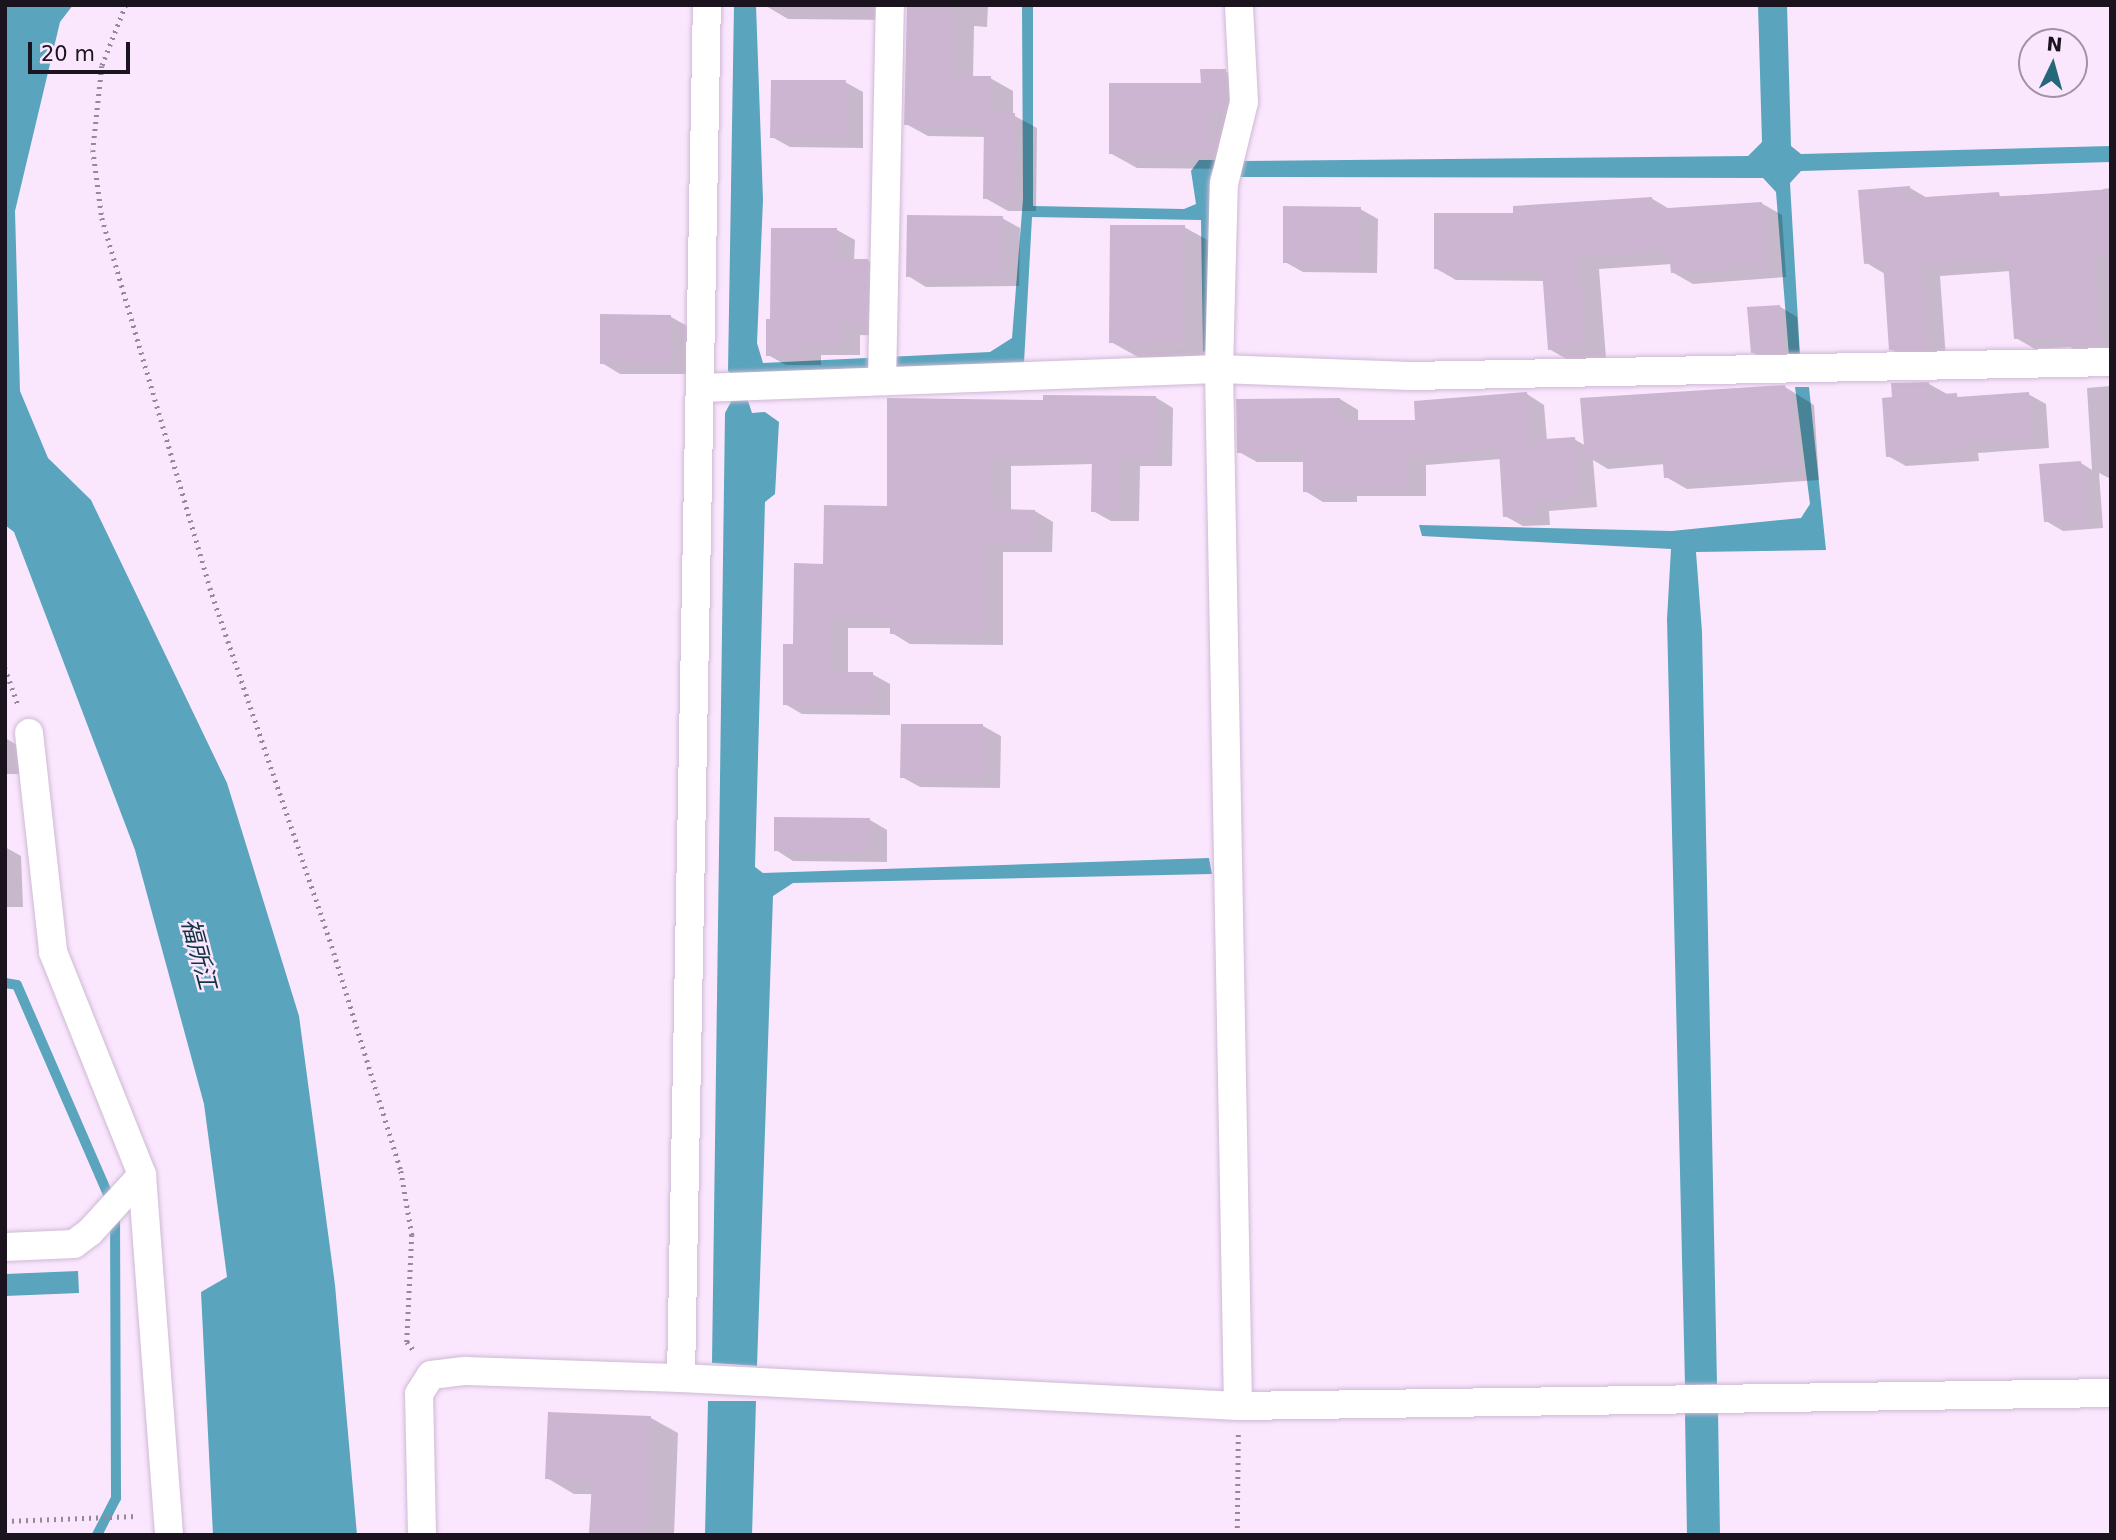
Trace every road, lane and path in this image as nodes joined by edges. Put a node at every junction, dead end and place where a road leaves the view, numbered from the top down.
1 (126, 5) edge
2 (707, 5) edge
3 (890, 5) edge
4 (1240, 5) edge
5 (2111, 362) edge
6 (1219, 369) junction
7 (882, 381) junction
8 (701, 388) junction
9 (5, 668) edge
10 (29, 733) joint
11 (142, 1175) junction
12 (5, 1247) edge
13 (431, 1375) junction
14 (681, 1378) junction
15 (2111, 1393) edge
16 (1238, 1406) junction
17 (122, 1516) dead end
18 (5, 1521) edge
19 (169, 1535) edge
20 (422, 1535) edge
21 (1237, 1535) edge

1 - 13 path
2 - 8 street
3 - 7 street
4 - 6 street
5 - 6 street
6 - 7 street
6 - 16 street
7 - 8 street
8 - 14 street
9 - 10 path
10 - 11 street
11 - 12 street
11 - 19 street
13 - 14 street
13 - 20 street
14 - 16 street
15 - 16 street
16 - 21 path
17 - 18 path

